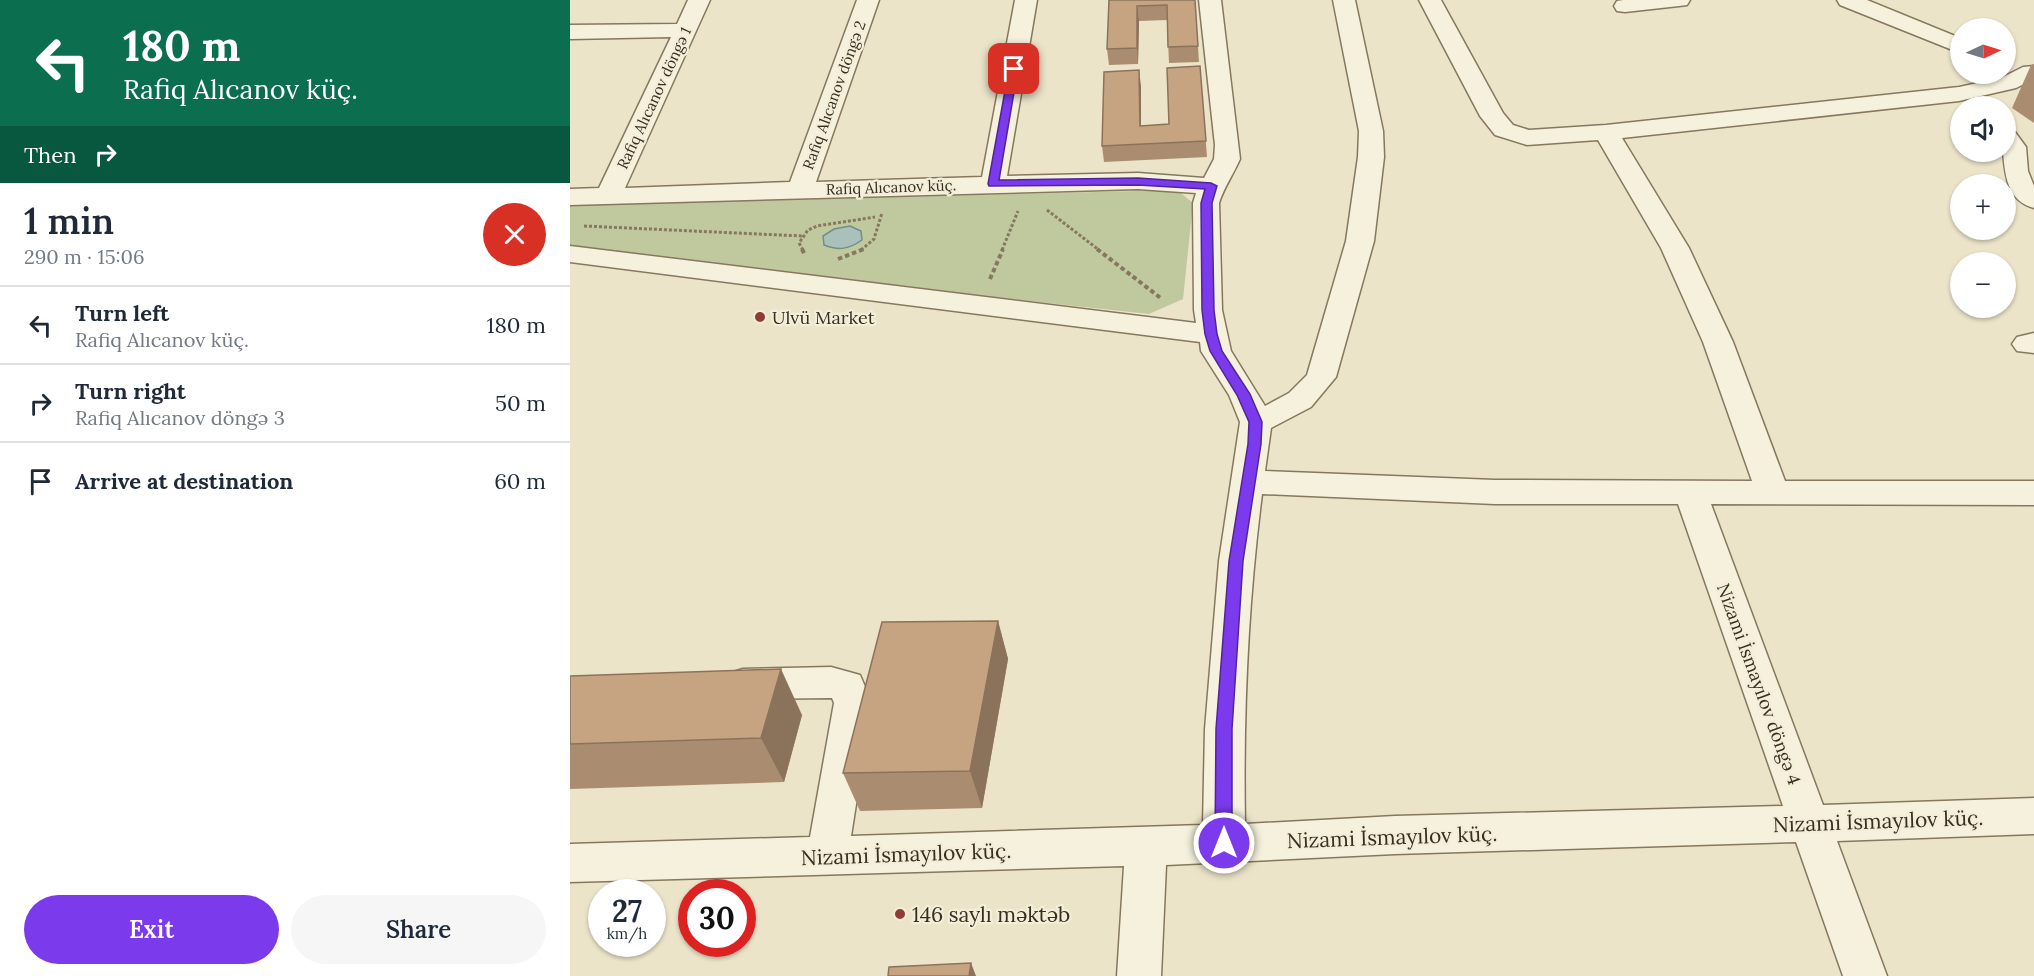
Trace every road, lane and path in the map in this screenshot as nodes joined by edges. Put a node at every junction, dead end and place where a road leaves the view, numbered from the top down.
1 (699, 0) edge
2 (868, 0) edge
3 (1026, 0) edge
4 (1210, 0) edge
5 (1344, 0) edge
6 (1430, 0) edge
7 (1679, 0) edge
8 (1848, 0) edge
9 (1625, 6) dead end
10 (686, 30) junction
11 (570, 32) edge
12 (1950, 42) edge
13 (2016, 66) edge
14 (2033, 72) edge
15 (1976, 96) edge
16 (1950, 101) edge
17 (1606, 132) junction
18 (2016, 152) edge
19 (993, 184) junction
20 (1211, 186) junction
21 (800, 190) junction
22 (570, 196) edge
23 (608, 196) junction
24 (2034, 200) edge
25 (1021, 204) dead end
26 (883, 207) dead end
27 (1043, 207) dead end
28 (881, 216) junction
29 (582, 225) dead end
30 (802, 236) junction
31 (570, 254) edge
32 (810, 260) dead end
33 (835, 260) dead end
34 (987, 286) dead end
35 (1170, 305) dead end
36 (1211, 334) junction
37 (1256, 422) junction
38 (1248, 482) junction
39 (1691, 494) junction
40 (1773, 494) junction
41 (2034, 494) edge
42 (713, 685) edge
43 (2034, 816) edge
44 (1810, 823) junction
45 (1224, 843) junction
46 (1146, 847) junction
47 (827, 856) junction
48 (570, 863) edge
49 (1139, 976) edge
50 (1865, 976) edge

1 - 10 street, Rafiq Alıcanov döngə 1
2 - 21 street, Rafiq Alıcanov döngə 2
3 - 19 street
4 - 20 street
5 - 37 street
6 - 17 street
7 - 9 street
8 - 12 street
10 - 11 street
10 - 23 street, Rafiq Alıcanov döngə 1
13 - 14 street
14 - 15 street
16 - 17 street
17 - 40 street
18 - 24 street
19 - 20 street, Rafiq Alıcanov küç.
19 - 21 street, Rafiq Alıcanov küç.
20 - 36 street
21 - 23 street, Rafiq Alıcanov küç.
22 - 23 street, Rafiq Alıcanov küç.
25 - 34 path
26 - 28 path
27 - 35 path
28 - 30 path
28 - 33 path
29 - 30 path
30 - 32 path
31 - 36 street
36 - 37 street
37 - 38 street
38 - 39 street
38 - 45 street
39 - 40 street
39 - 44 street, Nizami İsmayılov döngə 4
40 - 41 street
42 - 47 street
43 - 44 street, Nizami İsmayılov küç.
44 - 45 street, Nizami İsmayılov küç.
44 - 50 street, Nizami İsmayılov döngə 4
45 - 46 street, Nizami İsmayılov küç.
46 - 47 street, Nizami İsmayılov küç.
46 - 49 street
47 - 48 street, Nizami İsmayılov küç.

